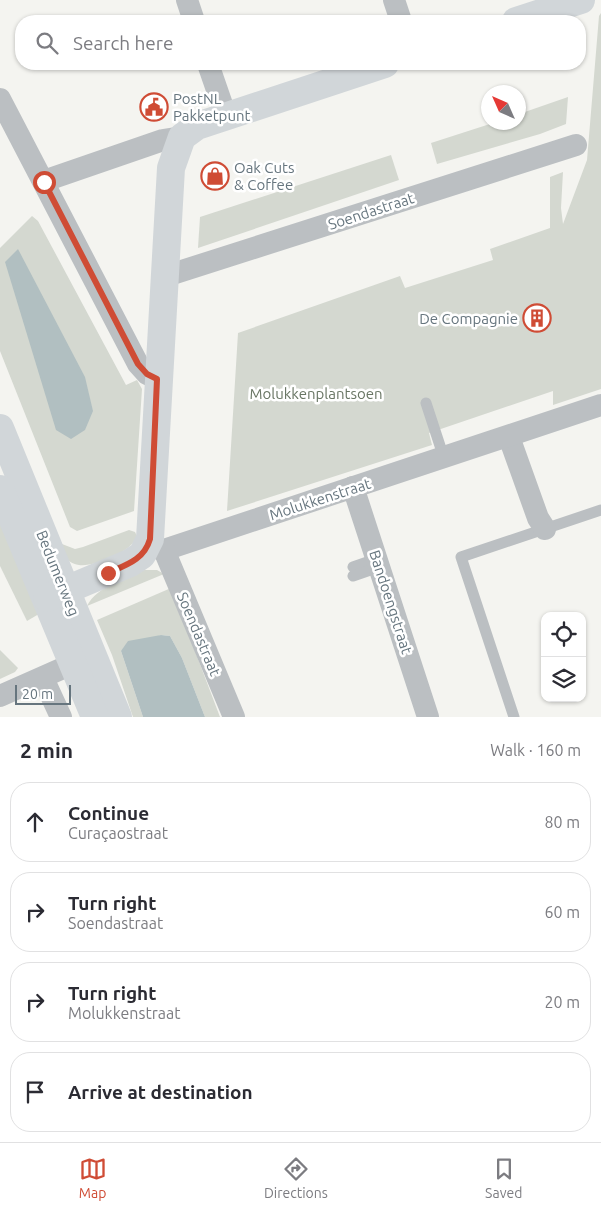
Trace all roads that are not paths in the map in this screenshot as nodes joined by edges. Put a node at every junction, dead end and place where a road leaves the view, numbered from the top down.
1 (394, 0) edge
2 (581, 0) edge
3 (399, 15) edge
4 (535, 15) edge
5 (210, 70) edge
6 (367, 70) edge
7 (0, 99) edge
8 (226, 116) junction
9 (182, 138) junction
10 (576, 146) dead end
11 (44, 182) junction
12 (166, 276) junction
13 (157, 379) junction
14 (426, 403) dead end
15 (601, 405) edge
16 (0, 428) edge
17 (509, 437) junction
18 (444, 458) junction
19 (353, 487) junction
20 (0, 489) edge
21 (601, 510) edge
22 (545, 528) junction
23 (156, 548) junction
24 (378, 563) junction
25 (353, 572) dead end
26 (56, 594) junction
27 (82, 660) junction
28 (43, 678) junction
29 (0, 696) edge
30 (62, 717) edge
31 (95, 717) edge
32 (118, 717) edge
33 (234, 717) edge
34 (428, 717) edge
35 (514, 717) edge

1 - 3 street
2 - 4 street
5 - 8 street
6 - 8 street
7 - 11 street
8 - 9 street
9 - 11 street
9 - 12 street, Soendastraat
10 - 12 street, Soendastraat
11 - 13 street
12 - 13 street, Soendastraat
13 - 23 street, Soendastraat
14 - 18 lane
15 - 17 street, Molukkenstraat
16 - 26 street, Bedumerweg
17 - 18 street, Molukkenstraat
17 - 22 street
18 - 19 street, Molukkenstraat
19 - 23 street, Molukkenstraat
19 - 24 street, Bandoengstraat
20 - 26 street, Bedumerweg
21 - 22 lane
22 - 35 lane
23 - 26 street, Molukkenstraat
23 - 33 street, Soendastraat
24 - 25 lane
24 - 34 street, Bandoengstraat
26 - 27 street, Bedumerweg
27 - 28 street
27 - 31 street, Bedumerweg
27 - 32 street, Bedumerweg
28 - 29 street
28 - 30 street

